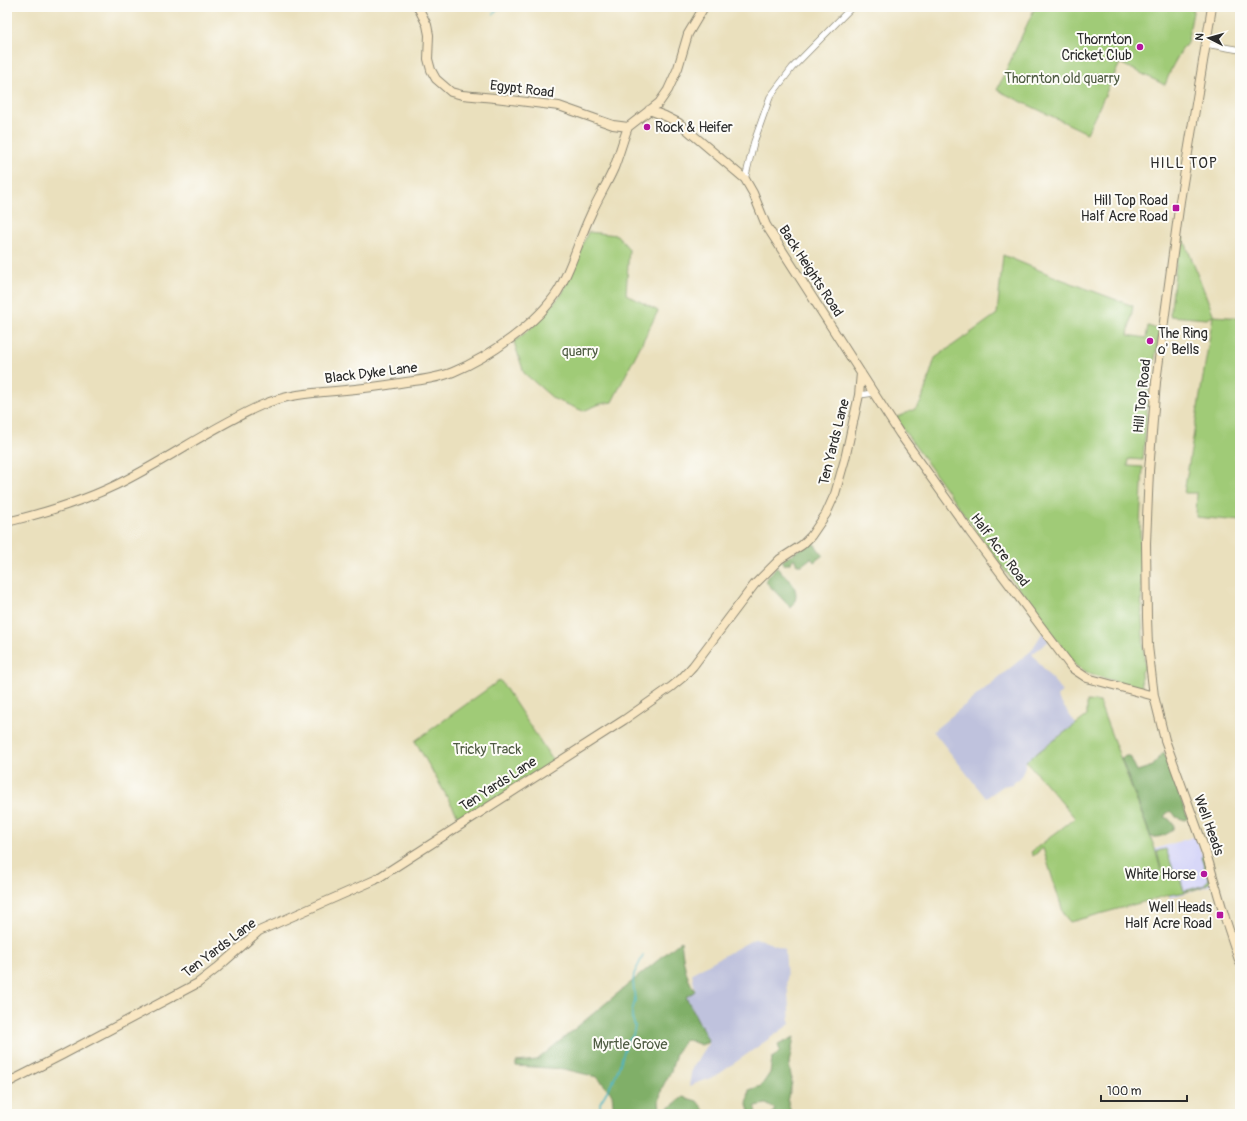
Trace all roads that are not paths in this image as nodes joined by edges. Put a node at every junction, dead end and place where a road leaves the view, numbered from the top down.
1 (418, 7) edge
2 (704, 7) edge
3 (852, 7) edge
4 (1212, 7) edge
5 (1206, 44) junction
6 (1240, 50) edge
7 (649, 110) junction
8 (628, 127) junction
9 (745, 179) junction
10 (861, 373) junction
11 (874, 393) junction
12 (859, 395) junction
13 (7, 522) edge
14 (1154, 696) junction
15 (1240, 963) edge
16 (7, 1083) edge

1 - 8 street, Egypt Road
2 - 7 street
3 - 9 street
4 - 5 street, Hill Top Road
5 - 6 street
5 - 14 street, Hill Top Road
7 - 8 street
7 - 9 street
8 - 13 street, Black Dyke Lane
9 - 10 street, Back Heights Road
10 - 11 street, Half Acre Road
10 - 12 street, Ten Yards Lane
11 - 12 street
11 - 14 street, Half Acre Road
12 - 16 street, Ten Yards Lane
14 - 15 street, Well Heads

